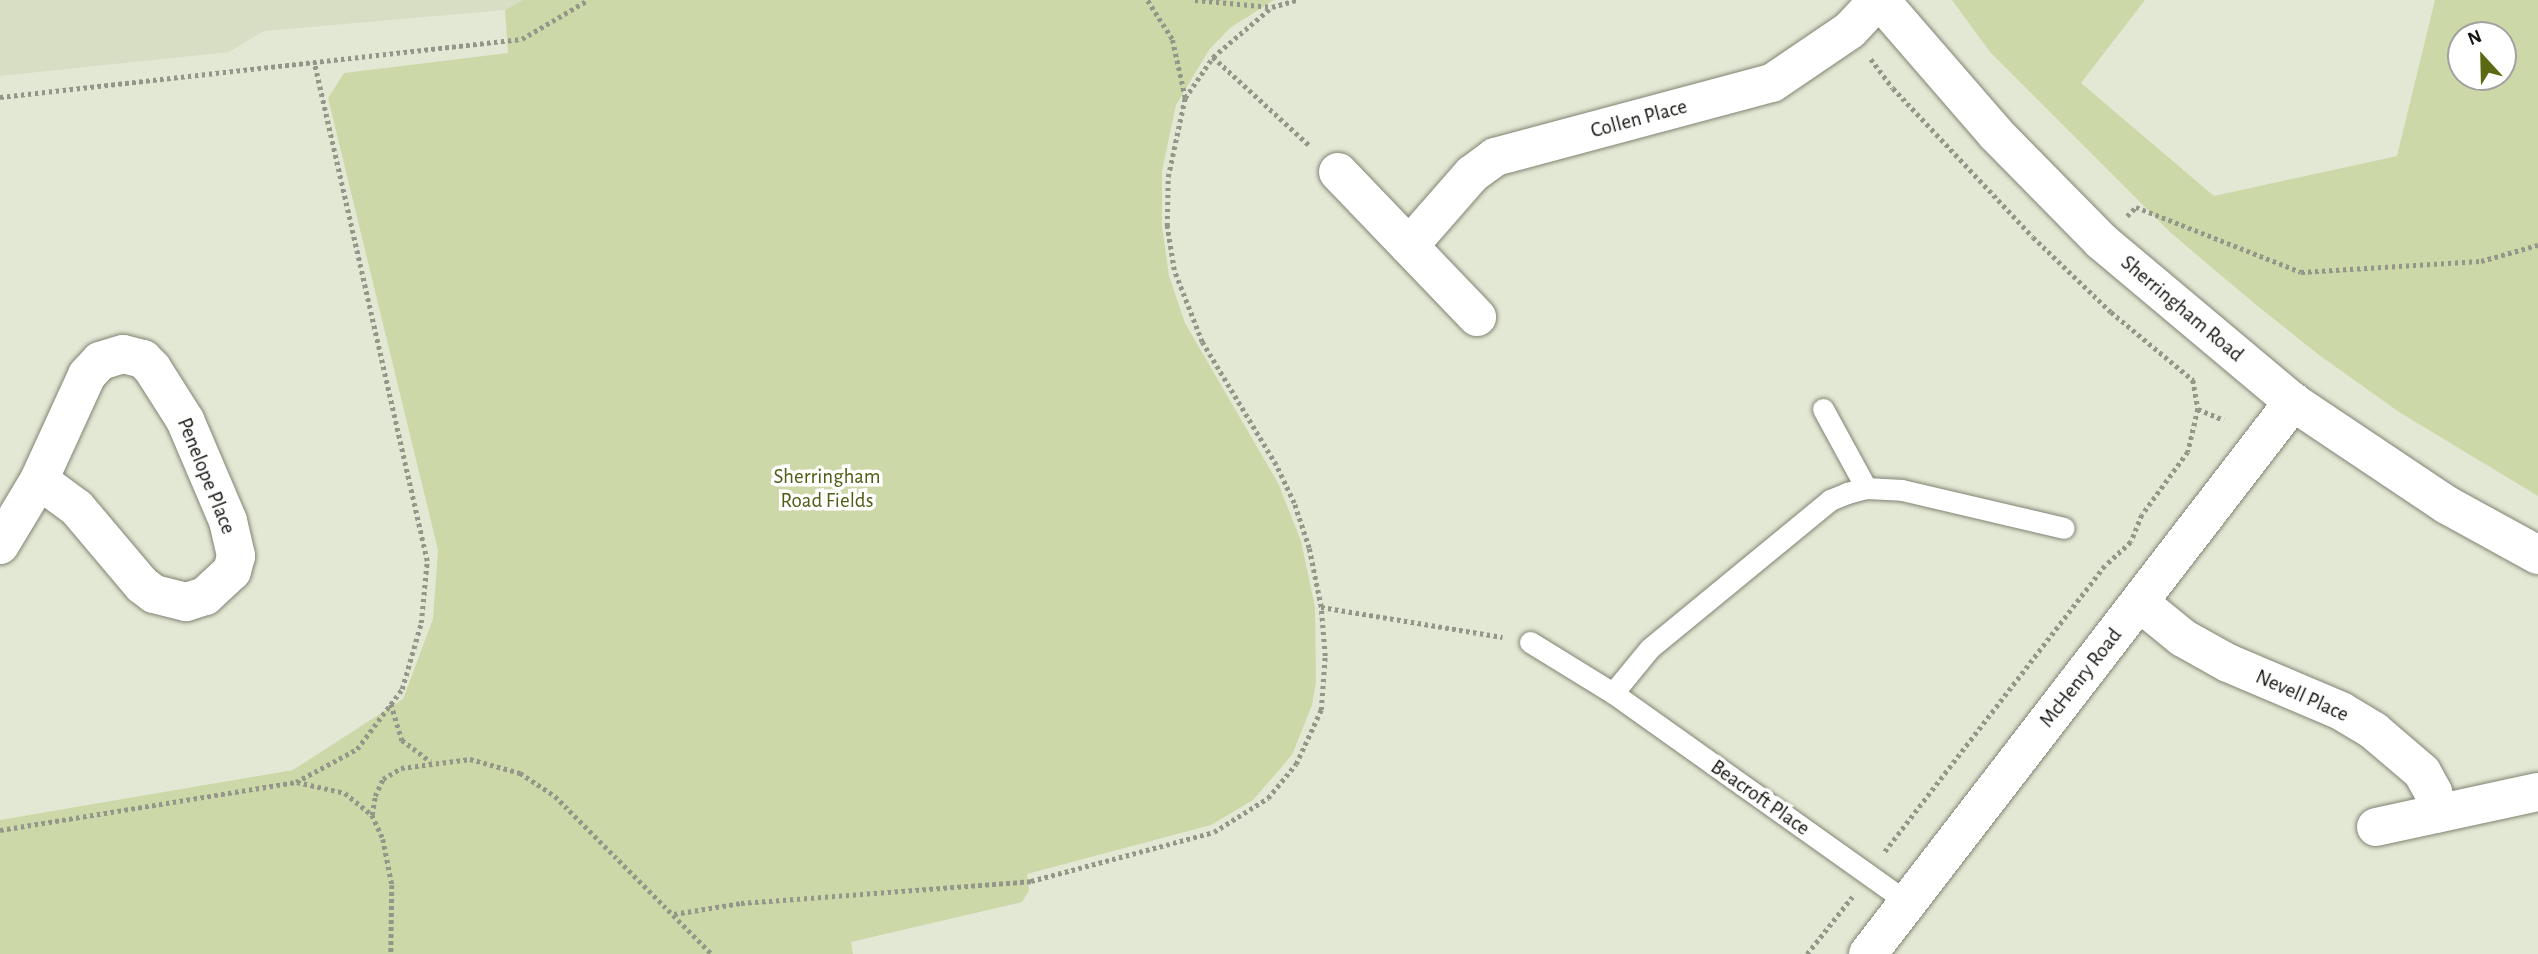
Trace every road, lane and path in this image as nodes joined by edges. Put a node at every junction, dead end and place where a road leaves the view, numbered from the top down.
1 (588, 0) edge
2 (1147, 0) edge
3 (1195, 0) edge
4 (1297, 0) edge
5 (1879, 0) edge
6 (1272, 7) junction
7 (1868, 55) dead end
8 (1213, 57) junction
9 (314, 62) junction
10 (0, 97) edge
11 (1185, 99) junction
12 (1338, 172) joint
13 (2101, 241) junction
14 (2538, 245) edge
15 (1409, 246) junction
16 (1477, 317) dead end
17 (2293, 402) junction
18 (2198, 408) junction
19 (1823, 409) dead end
20 (2224, 420) dead end
21 (39, 480) junction
22 (1866, 488) junction
23 (2064, 528) dead end
24 (0, 545) edge
25 (2538, 555) edge
26 (2140, 603) junction
27 (1321, 607) junction
28 (1530, 642) joint
29 (1612, 694) junction
30 (390, 704) junction
31 (431, 762) junction
32 (296, 782) junction
33 (2538, 792) edge
34 (2438, 813) junction
35 (372, 815) junction
36 (2376, 827) dead end
37 (0, 830) edge
38 (1880, 859) dead end
39 (1859, 887) dead end
40 (1908, 902) junction
41 (674, 914) junction
42 (391, 954) edge
43 (712, 954) edge
44 (1807, 954) edge
45 (1868, 954) edge

1 - 9 path
2 - 11 path
3 - 6 path
4 - 6 path
5 - 13 street, Sherringham Road
5 - 15 street, Collen Place
6 - 8 path
7 - 18 path
8 - 11 path
8 - 12 path
9 - 10 path
9 - 30 path
11 - 27 path
12 - 15 street
13 - 14 path
13 - 17 street, Sherringham Road
15 - 16 street
17 - 25 street, Sherringham Road
17 - 26 street, McHenry Road
18 - 20 path
18 - 38 path
19 - 22 lane
21 - 21 street, Penelope Place
21 - 24 street, Penelope Place
22 - 23 lane
22 - 29 lane
26 - 34 street, Nevell Place
26 - 40 street, McHenry Road
27 - 28 path
27 - 41 path
28 - 29 lane, Beacroft Place
29 - 40 lane, Beacroft Place
30 - 31 path
30 - 32 path
31 - 35 path
31 - 41 path
32 - 35 path
32 - 37 path
33 - 34 street
34 - 36 street
35 - 42 path
39 - 44 path
40 - 45 street, McHenry Road
41 - 43 path

